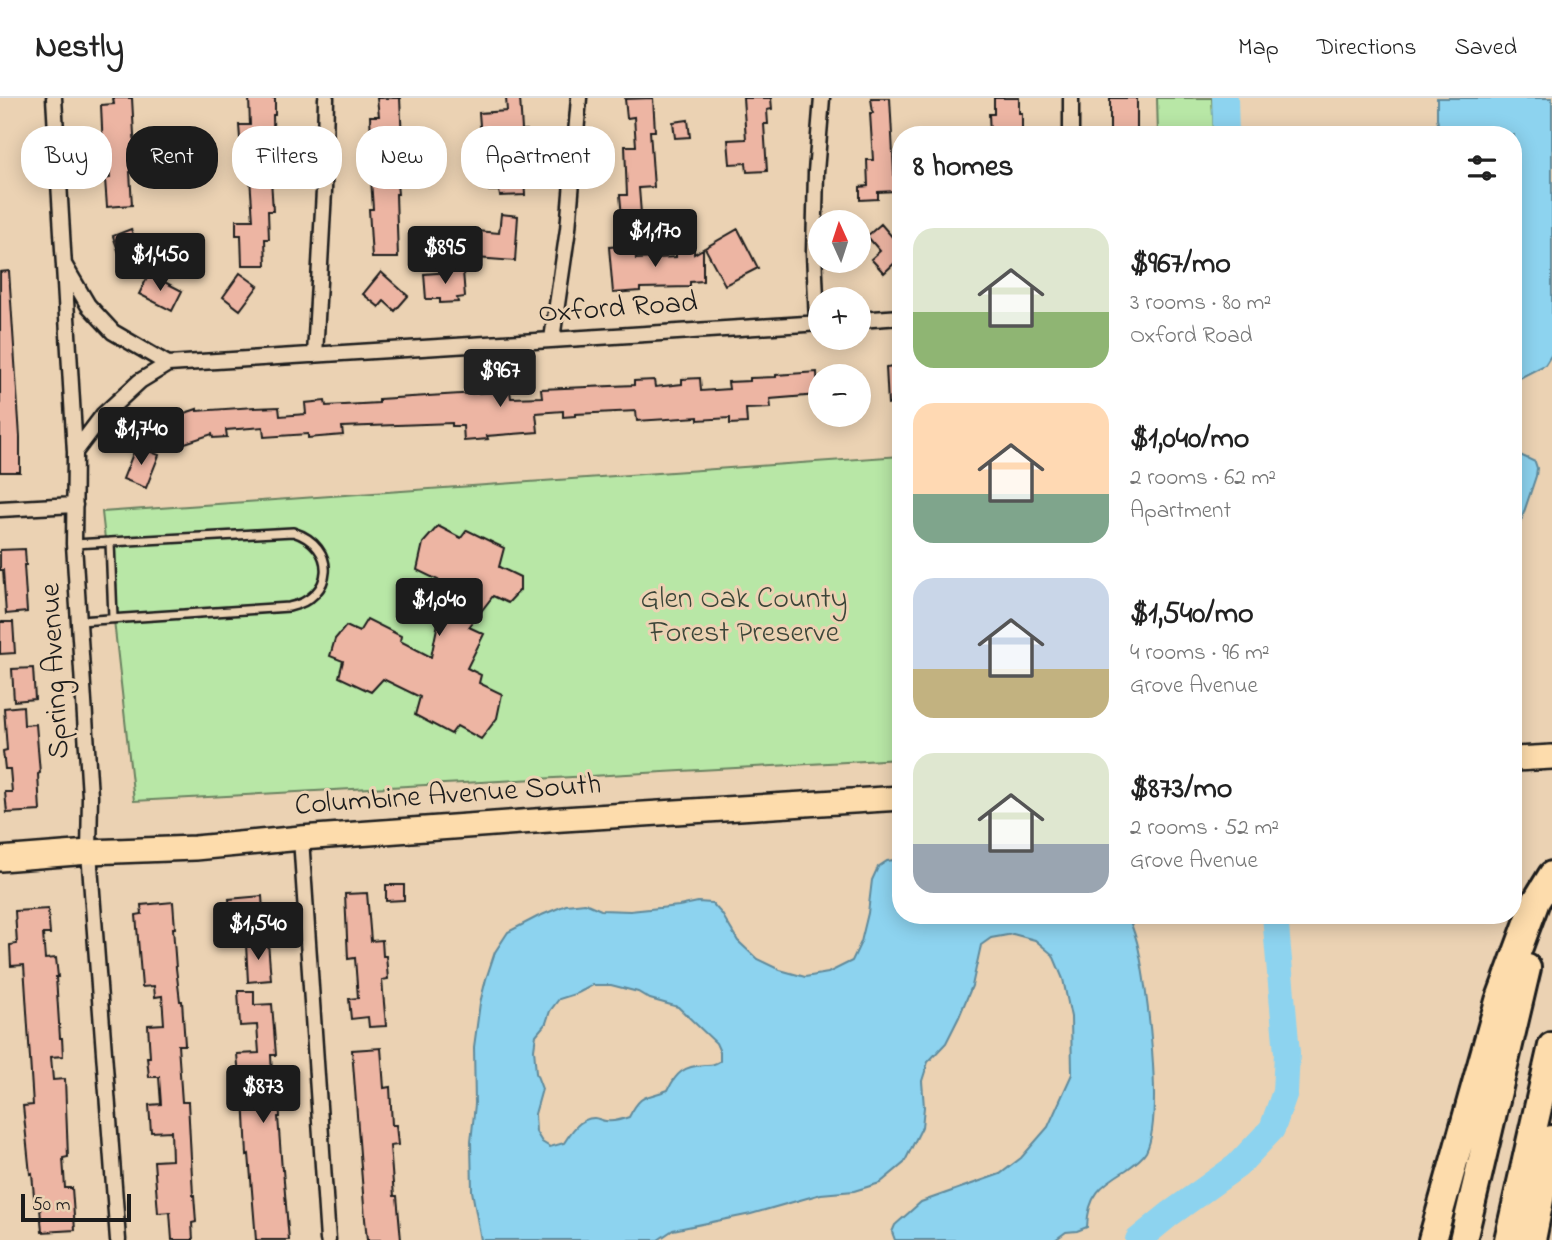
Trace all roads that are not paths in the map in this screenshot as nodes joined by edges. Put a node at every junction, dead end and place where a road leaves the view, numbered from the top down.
1 (54, 98) edge
2 (326, 98) edge
3 (579, 98) edge
4 (822, 98) edge
5 (1071, 98) edge
6 (1072, 126) edge
7 (63, 261) junction
8 (816, 287) edge
9 (892, 318) edge
10 (871, 319) edge
11 (808, 324) edge
12 (552, 339) junction
13 (315, 355) junction
14 (167, 364) junction
15 (75, 452) junction
16 (75, 505) junction
17 (0, 509) edge
18 (110, 542) junction
19 (74, 544) junction
20 (113, 618) junction
21 (79, 621) junction
22 (1552, 757) edge
23 (1522, 759) edge
24 (892, 799) edge
25 (301, 838) junction
26 (89, 852) junction
27 (0, 859) edge
28 (1552, 877) edge
29 (1552, 1046) edge
30 (1552, 1139) edge
31 (118, 1240) edge
32 (328, 1240) edge
33 (1432, 1240) edge
34 (1463, 1240) edge
35 (1508, 1240) edge
36 (1532, 1240) edge

1 - 7 street, Spring Avenue
2 - 13 street
3 - 12 street
4 - 8 street
5 - 6 street
7 - 14 street
7 - 15 street, Spring Avenue
9 - 10 street
11 - 12 street, Oxford Road
12 - 13 street, Oxford Road
13 - 14 street, Oxford Road
14 - 15 street, Oxford Road
15 - 16 street, Spring Avenue
16 - 17 street
16 - 19 street, Spring Avenue
18 - 19 lane
18 - 20 lane
18 - 20 lane
19 - 21 street, Spring Avenue
20 - 21 lane
21 - 26 street, Spring Avenue
22 - 23 main road
24 - 25 main road, Columbine Avenue South
25 - 26 main road, Columbine Avenue South
25 - 32 street
26 - 27 main road, Columbine Avenue South
26 - 31 street, Spring Avenue
28 - 33 highway
28 - 34 highway
29 - 35 highway
30 - 36 highway

